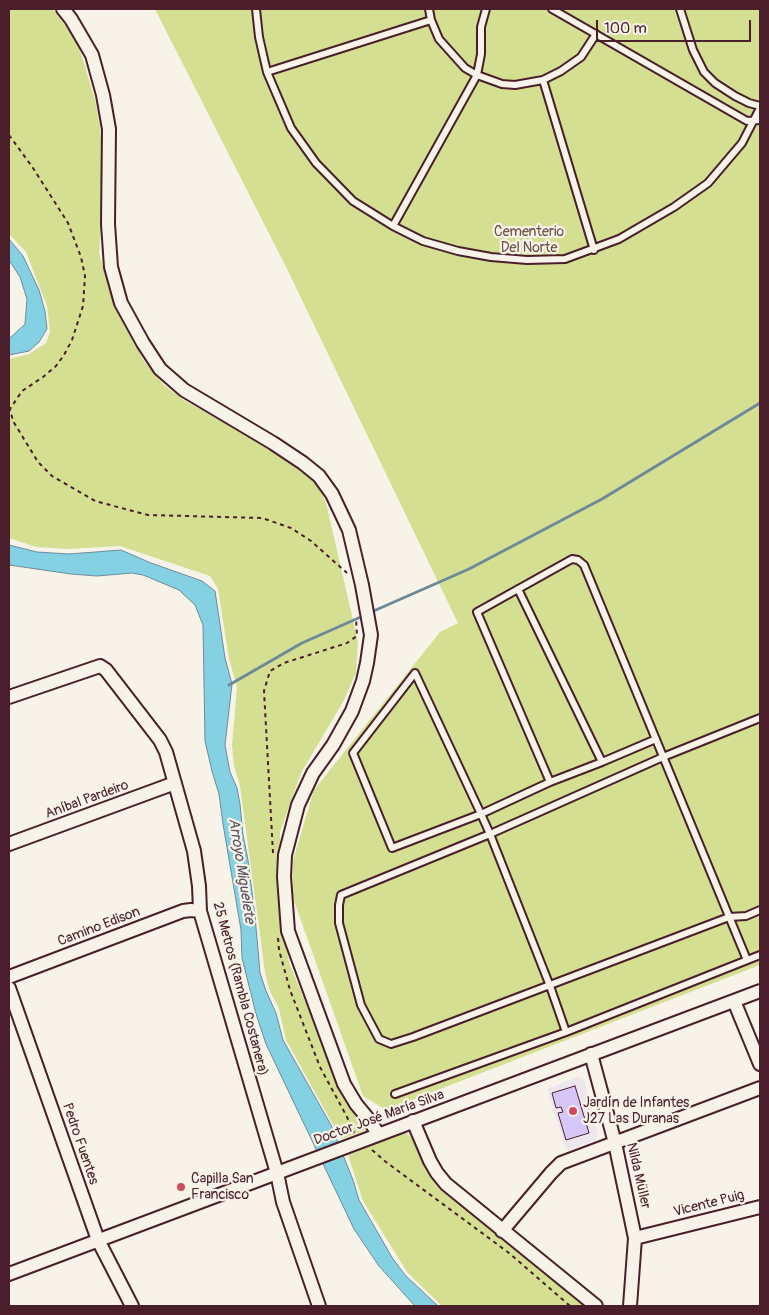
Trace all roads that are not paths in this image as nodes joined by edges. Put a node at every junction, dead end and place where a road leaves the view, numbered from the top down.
1 (63, 9) edge
2 (256, 9) edge
3 (429, 9) edge
4 (486, 9) edge
5 (552, 9) edge
6 (680, 9) edge
7 (430, 20) junction
8 (596, 34) junction
9 (267, 72) junction
10 (477, 75) junction
11 (543, 80) junction
12 (760, 107) edge
13 (757, 121) edge
14 (393, 226) junction
15 (594, 250) junction
16 (518, 589) junction
17 (9, 697) edge
18 (760, 718) edge
19 (656, 739) junction
20 (663, 757) junction
21 (602, 762) junction
22 (550, 782) junction
23 (175, 783) junction
24 (481, 814) junction
25 (490, 834) junction
26 (9, 844) edge
27 (760, 910) edge
28 (200, 911) junction
29 (729, 917) junction
30 (760, 955) edge
31 (747, 960) junction
32 (9, 977) edge
33 (550, 986) junction
34 (9, 988) edge
35 (760, 991) edge
36 (734, 1001) junction
37 (566, 1032) junction
38 (591, 1054) junction
39 (760, 1064) edge
40 (760, 1088) edge
41 (395, 1094) dead end
42 (413, 1121) junction
43 (378, 1134) junction
44 (615, 1143) junction
45 (277, 1172) junction
46 (760, 1207) edge
47 (502, 1231) junction
48 (635, 1238) junction
49 (98, 1240) junction
50 (9, 1274) edge
51 (132, 1306) edge
52 (319, 1306) edge
53 (596, 1306) edge
54 (630, 1306) edge

1 - 43 street
2 - 9 lane
3 - 7 lane
4 - 10 lane
5 - 8 lane
6 - 12 lane
7 - 9 lane
7 - 10 lane
8 - 11 lane
8 - 13 lane
9 - 14 lane
10 - 11 lane
10 - 14 lane
11 - 15 lane
12 - 13 lane
13 - 15 lane
14 - 15 lane
16 - 19 lane
16 - 21 lane
16 - 22 lane
17 - 23 street, 25 Metros (Rambla Costanera)
18 - 20 lane
19 - 20 lane
19 - 21 lane
20 - 25 lane
20 - 29 lane
21 - 22 lane
22 - 24 lane
23 - 26 street, Aníbal Pardeiro
23 - 28 street, 25 Metros (Rambla Costanera)
24 - 24 lane
24 - 25 lane
25 - 33 lane
25 - 33 lane
27 - 29 lane
28 - 32 street, Camino Edison
28 - 45 street, 25 Metros (Rambla Costanera)
29 - 31 lane
29 - 33 lane
30 - 31 lane
31 - 37 lane
33 - 37 lane
34 - 49 street, Pedro Fuentes
35 - 36 street, Doctor José María Silva
36 - 38 street, Doctor José María Silva
36 - 39 street
37 - 41 lane
38 - 42 street, Doctor José María Silva
38 - 44 street, Nilda Müller
40 - 44 street
42 - 43 street, Doctor José María Silva
42 - 47 street
43 - 45 street, Doctor José María Silva
44 - 47 street
44 - 48 street, Nilda Müller
45 - 49 street, Doctor José María Silva
45 - 52 street, 25 Metros (Rambla Costanera)
46 - 48 street, Vicente Puig
47 - 53 street
48 - 54 street, Nilda Müller
49 - 50 street, Doctor José María Silva
49 - 51 street, Pedro Fuentes

